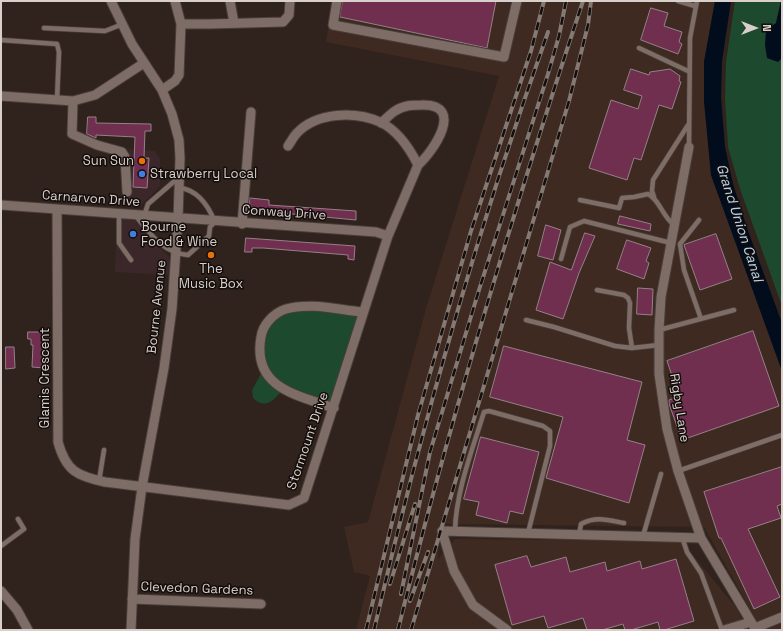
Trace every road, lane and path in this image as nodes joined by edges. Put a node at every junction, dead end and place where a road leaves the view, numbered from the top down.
1 (111, 1) edge
2 (175, 1) edge
3 (230, 1) edge
4 (290, 1) edge
5 (337, 1) edge
6 (517, 1) edge
7 (678, 1) edge
8 (696, 4) edge
9 (234, 23) junction
10 (123, 24) junction
11 (181, 24) junction
12 (44, 28) dead end
13 (1, 40) edge
14 (639, 48) dead end
15 (144, 63) junction
16 (688, 71) junction
17 (162, 90) junction
18 (1, 96) edge
19 (57, 100) junction
20 (73, 101) junction
21 (251, 112) dead end
22 (381, 123) junction
23 (688, 125) junction
24 (288, 146) dead end
25 (689, 146) joint
26 (418, 165) junction
27 (180, 177) junction
28 (180, 188) junction
29 (127, 192) dead end
30 (654, 197) junction
31 (580, 200) dead end
32 (1, 205) edge
33 (57, 210) junction
34 (120, 214) junction
35 (139, 215) junction
36 (178, 218) junction
37 (699, 220) dead end
38 (215, 222) junction
39 (242, 224) junction
40 (674, 225) junction
41 (388, 236) junction
42 (671, 242) junction
43 (176, 254) junction
44 (561, 259) dead end
45 (131, 260) dead end
46 (597, 290) dead end
47 (734, 310) dead end
48 (363, 312) junction
49 (701, 319) junction
50 (526, 320) dead end
51 (659, 330) junction
52 (660, 345) junction
53 (632, 348) junction
54 (334, 408) junction
55 (782, 435) edge
56 (104, 450) dead end
57 (678, 471) junction
58 (661, 474) dead end
59 (99, 481) junction
60 (142, 487) junction
61 (18, 519) dead end
62 (624, 523) dead end
63 (455, 531) junction
64 (528, 533) junction
65 (579, 535) junction
66 (644, 536) junction
67 (682, 537) junction
68 (701, 538) junction
69 (1, 546) edge
70 (1, 591) edge
71 (132, 599) junction
72 (261, 604) dead end
73 (782, 617) edge
74 (754, 627) edge
75 (28, 630) edge
76 (131, 630) edge
77 (507, 630) edge
78 (723, 630) edge

1 - 10 street, Bourne Avenue
2 - 11 street
3 - 9 street
4 - 9 street
5 - 6 street
7 - 8 lane
8 - 16 lane
9 - 11 street
10 - 12 lane
10 - 15 street, Bourne Avenue
11 - 17 street
13 - 19 lane
14 - 16 lane
15 - 17 street, Bourne Avenue
15 - 20 street
16 - 23 lane
17 - 27 street, Bourne Avenue
18 - 19 street
19 - 20 street
20 - 29 street
21 - 39 street
22 - 24 street
22 - 26 street
22 - 26 street, Stormount Drive
23 - 25 lane
23 - 30 lane
25 - 40 street, Rigby Lane
26 - 41 street, Stormount Drive
27 - 28 street, Bourne Avenue
27 - 35 lane
28 - 36 street, Bourne Avenue
28 - 38 lane
30 - 31 lane
30 - 40 lane
32 - 33 street, Carnarvon Drive
33 - 34 street, Carnarvon Drive
33 - 59 street, Glamis Crescent
34 - 35 street, Carnarvon Drive
34 - 45 lane
35 - 36 street, Carnarvon Drive
35 - 43 lane
36 - 38 street, Conway Drive
36 - 43 street, Bourne Avenue
37 - 49 lane
38 - 39 street, Conway Drive
38 - 43 lane
39 - 41 street, Conway Drive
40 - 42 street, Rigby Lane
41 - 48 street, Stormount Drive
42 - 44 lane
42 - 51 street, Rigby Lane
43 - 60 street, Bourne Avenue
46 - 53 lane
47 - 49 lane
48 - 54 street, Stormount Drive
48 - 54 street
49 - 51 lane
50 - 53 lane
51 - 52 street, Rigby Lane
52 - 53 lane
52 - 57 street, Rigby Lane
54 - 60 street, Stormount Drive
55 - 57 lane
56 - 59 lane
57 - 68 street, Rigby Lane
58 - 66 lane
59 - 60 street, Glamis Crescent
60 - 71 street, Bourne Avenue
61 - 69 lane
62 - 65 lane
63 - 64 street
63 - 64 lane
63 - 77 street
64 - 65 street
65 - 66 street
66 - 67 street
67 - 68 street
67 - 78 lane
68 - 74 street, Rigby Lane
70 - 75 street
71 - 72 street, Clevedon Gardens
71 - 76 street, Bourne Avenue
73 - 74 street
74 - 78 street

